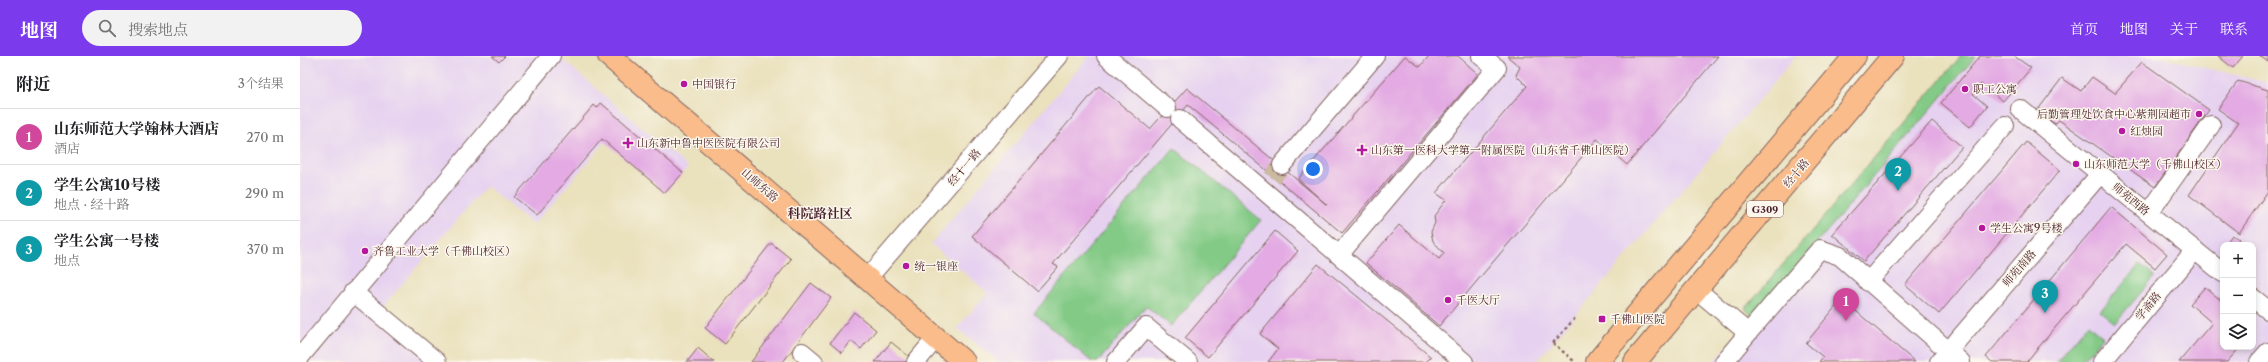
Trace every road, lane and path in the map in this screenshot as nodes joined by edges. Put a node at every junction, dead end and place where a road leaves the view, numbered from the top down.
1 (551, 56) edge
2 (610, 56) edge
3 (1059, 56) edge
4 (1106, 56) edge
5 (1374, 56) edge
6 (1481, 56) edge
7 (1855, 56) edge
8 (1893, 56) edge
9 (2020, 110) dead end
10 (2211, 125) dead end
11 (2006, 126) dead end
12 (2100, 174) junction
13 (1272, 177) junction
14 (2149, 213) junction
15 (2195, 250) junction
16 (1339, 255) junction
17 (2220, 271) edge
18 (868, 278) junction
19 (1868, 282) junction
20 (1697, 290) junction
21 (353, 292) junction
22 (2256, 300) edge
23 (2268, 310) edge
24 (1574, 318) dead end
25 (1748, 333) junction
26 (936, 338) junction
27 (2268, 352) edge
28 (300, 357) edge
29 (1949, 358) edge
30 (437, 362) edge
31 (916, 362) edge
32 (964, 362) edge
33 (1116, 362) edge
34 (1188, 362) edge
35 (1464, 362) edge
36 (1576, 362) edge
37 (1597, 362) edge
38 (1635, 362) edge
39 (1724, 362) edge
40 (2102, 362) edge
41 (2259, 362) edge

1 - 21 street
2 - 18 main road, 山师东路
3 - 18 street, 经十一路
4 - 13 street
5 - 13 street
6 - 16 street
7 - 37 main road, G309
8 - 20 main road, 经十路 / G309
9 - 12 street, 师苑西路
10 - 14 street
11 - 19 street
12 - 14 street, 师苑西路
12 - 29 street, 师苑南路
13 - 16 street
14 - 15 street, 师苑西路
15 - 17 street, 师苑西路
15 - 40 street, 学斋路
16 - 35 street
18 - 26 main road, 山师东路
19 - 25 street
19 - 29 street
20 - 25 street
20 - 38 main road, 经十路 / G309
21 - 28 street
21 - 30 street
22 - 23 street
24 - 36 path, bridge
25 - 39 street
26 - 31 street
26 - 32 main road, 山师东路
27 - 41 street
33 - 34 street

